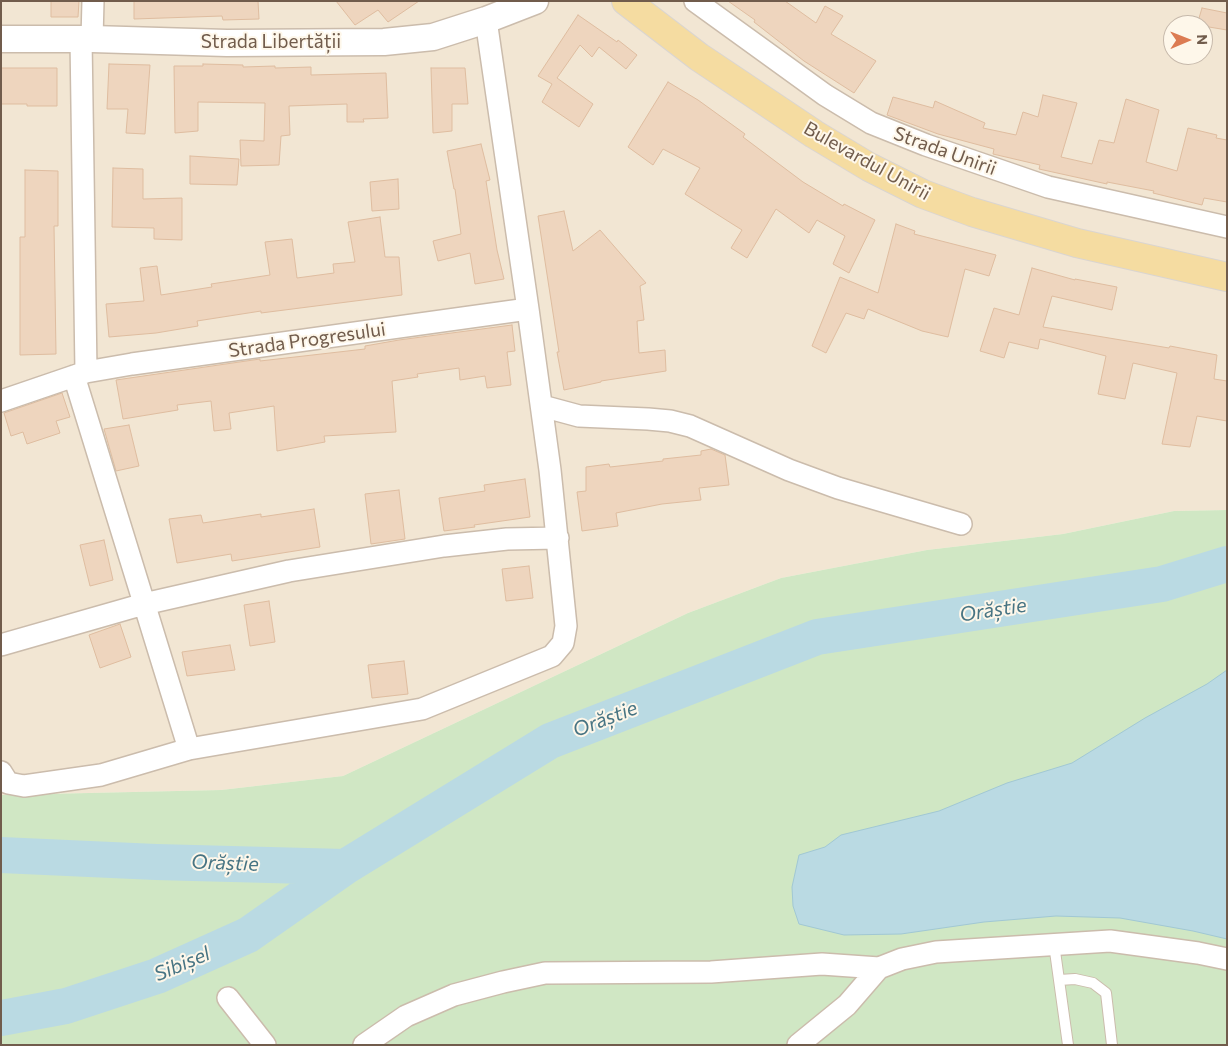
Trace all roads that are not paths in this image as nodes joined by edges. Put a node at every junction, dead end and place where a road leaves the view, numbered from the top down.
1 (93, 1) edge
2 (534, 1) edge
3 (626, 1) edge
4 (695, 1) edge
5 (486, 20) junction
6 (1, 39) edge
7 (86, 39) junction
8 (1227, 227) edge
9 (1227, 277) edge
10 (528, 308) junction
11 (80, 374) junction
12 (1, 401) edge
13 (542, 406) junction
14 (961, 524) dead end
15 (558, 538) junction
16 (144, 604) junction
17 (1, 645) edge
18 (189, 750) junction
19 (1, 772) edge
20 (1054, 944) junction
21 (1227, 960) edge
22 (879, 968) junction
23 (1060, 980) junction
24 (228, 998) dead end
25 (264, 1045) edge
26 (364, 1045) edge
27 (798, 1045) edge
28 (1068, 1045) edge
29 (1112, 1045) edge

1 - 7 street
2 - 5 street, Strada Libertății
3 - 9 main road, Bulevardul Unirii
4 - 8 street, Strada Unirii
5 - 7 street, Strada Libertății
5 - 10 street
6 - 7 street, Strada Libertății
7 - 11 street
10 - 11 street, Strada Progresului
10 - 13 street
11 - 12 street, Strada Progresului
11 - 16 street
13 - 14 street
13 - 15 street
15 - 16 street
15 - 18 street
16 - 17 street
16 - 18 street
18 - 19 street
20 - 21 street
20 - 22 street
20 - 23 lane
22 - 26 street
22 - 27 street
23 - 28 lane
23 - 29 lane
24 - 25 street

